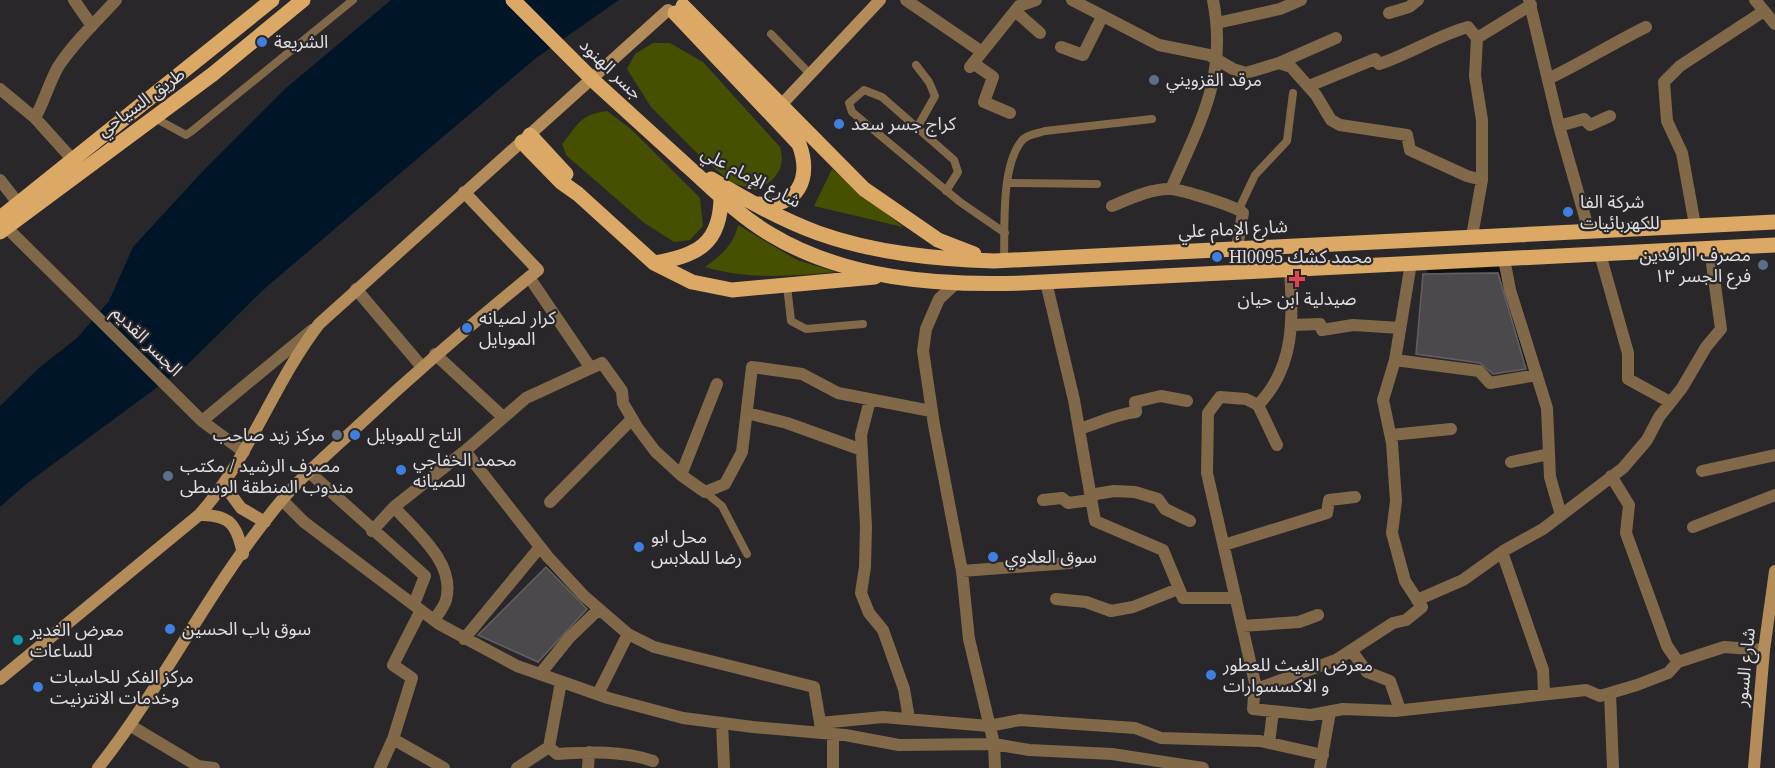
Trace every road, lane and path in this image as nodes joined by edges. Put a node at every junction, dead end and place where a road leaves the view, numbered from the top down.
1 (74, 0) edge
2 (116, 0) edge
3 (272, 0) edge
4 (303, 0) edge
5 (353, 0) edge
6 (513, 0) edge
7 (880, 0) edge
8 (906, 0) edge
9 (1036, 0) edge
10 (1072, 0) edge
11 (1213, 0) edge
12 (1301, 0) edge
13 (1418, 0) edge
14 (1755, 0) edge
15 (1530, 3) edge
16 (1016, 5) edge
17 (675, 6) edge
18 (1389, 13) dead end
19 (1102, 17) junction
20 (1771, 18) edge
21 (1218, 23) junction
22 (92, 26) junction
23 (1646, 27) dead end
24 (1040, 33) dead end
25 (771, 34) dead end
26 (1336, 38) dead end
27 (1477, 38) junction
28 (1061, 47) dead end
29 (210, 49) junction
30 (982, 52) junction
31 (1218, 58) junction
32 (1279, 63) junction
33 (224, 64) junction
34 (916, 65) dead end
35 (185, 69) junction
36 (810, 74) junction
37 (1548, 79) junction
38 (197, 86) junction
39 (1309, 86) junction
40 (0, 89) edge
41 (1293, 93) dead end
42 (781, 105) junction
43 (1010, 113) dead end
44 (1610, 116) dead end
45 (153, 117) junction
46 (35, 118) junction
47 (1152, 118) dead end
48 (1559, 126) junction
49 (917, 128) junction
50 (526, 139) junction
51 (72, 159) junction
52 (685, 164) junction
53 (0, 180) edge
54 (1482, 180) junction
55 (1007, 183) junction
56 (1097, 184) dead end
57 (1171, 189) junction
58 (946, 191) junction
59 (464, 192) junction
60 (721, 196) junction
61 (18, 203) junction
62 (753, 203) junction
63 (1113, 206) dead end
64 (1239, 209) junction
65 (1775, 222) edge
66 (2, 224) edge
67 (1695, 225) junction
68 (1589, 231) junction
69 (1005, 233) junction
70 (1472, 236) junction
71 (1775, 246) edge
72 (1237, 248) junction
73 (1710, 249) junction
74 (1600, 254) junction
75 (1503, 259) junction
76 (999, 260) junction
77 (654, 263) junction
78 (1411, 263) junction
79 (1290, 269) junction
80 (890, 275) junction
81 (530, 277) junction
82 (1046, 282) junction
83 (955, 284) junction
84 (1005, 284) junction
85 (787, 286) junction
86 (356, 290) junction
87 (319, 324) junction
88 (863, 324) dead end
89 (1292, 325) junction
90 (1400, 328) junction
91 (435, 354) junction
92 (1395, 360) junction
93 (596, 365) junction
94 (422, 367) junction
95 (1537, 375) junction
96 (717, 384) dead end
97 (870, 400) junction
98 (1187, 401) dead end
99 (1670, 402) junction
100 (1258, 405) junction
101 (931, 411) junction
102 (747, 413) junction
103 (503, 417) junction
104 (632, 418) junction
105 (202, 421) junction
106 (1079, 429) junction
107 (1451, 429) dead end
108 (1391, 435) junction
109 (1277, 445) dead end
110 (862, 450) junction
111 (465, 451) junction
112 (244, 452) junction
113 (1549, 454) junction
114 (1775, 455) edge
115 (1511, 462) dead end
116 (1702, 471) dead end
117 (309, 472) junction
118 (681, 475) junction
119 (1611, 476) junction
120 (224, 485) junction
121 (705, 492) junction
122 (1775, 495) edge
123 (1091, 497) junction
124 (1356, 497) dead end
125 (1043, 500) dead end
126 (283, 501) junction
127 (550, 502) dead end
128 (394, 507) junction
129 (199, 515) junction
130 (1561, 515) junction
131 (1190, 521) dead end
132 (265, 522) junction
133 (1693, 527) dead end
134 (372, 531) junction
135 (1224, 545) junction
136 (540, 547) junction
137 (1502, 552) junction
138 (243, 554) junction
139 (747, 554) dead end
140 (1070, 563) dead end
141 (962, 571) junction
142 (1775, 571) edge
143 (1178, 589) junction
144 (1056, 598) dead end
145 (1236, 598) junction
146 (1417, 600) junction
147 (418, 607) junction
148 (599, 609) junction
149 (1318, 615) dead end
150 (434, 620) junction
151 (1242, 627) junction
152 (628, 634) junction
153 (464, 639) junction
154 (1351, 650) junction
155 (1764, 650) junction
156 (1678, 662) junction
157 (540, 674) junction
158 (0, 679) edge
159 (561, 682) junction
160 (1254, 690) junction
161 (1544, 693) junction
162 (1610, 693) junction
163 (598, 694) junction
164 (1400, 710) junction
165 (1273, 711) junction
166 (1330, 712) junction
167 (909, 719) junction
168 (722, 723) junction
169 (131, 726) junction
170 (989, 726) junction
171 (825, 730) junction
172 (393, 739) junction
173 (1269, 743) junction
174 (994, 744) junction
175 (549, 747) junction
176 (589, 752) junction
177 (1323, 755) junction
178 (653, 761) dead end
179 (98, 768) edge
180 (214, 768) edge
181 (380, 768) edge
182 (444, 768) edge
183 (517, 768) edge
184 (588, 768) edge
185 (724, 768) edge
186 (834, 768) edge
187 (995, 768) edge
188 (1203, 768) edge
189 (1320, 768) edge
190 (1613, 768) edge
191 (1754, 768) edge

1 - 22 street
2 - 22 street
3 - 29 main road, طريق السياحي
4 - 33 main road, طريق السياحي
5 - 45 lane
6 - 52 main road, جسر الهنود, bridge
7 - 36 street
8 - 30 street
9 - 16 street
10 - 19 street
11 - 21 street
12 - 21 street
13 - 18 street
14 - 20 street
15 - 27 street
15 - 37 street
16 - 24 street
16 - 30 street
17 - 42 main road
17 - 50 street
17 - 62 main road
19 - 28 street
19 - 31 street
20 - 67 street
21 - 31 street
22 - 46 street
23 - 37 street
25 - 36 lane
26 - 32 street
27 - 39 street
27 - 54 street
29 - 33 main road
29 - 35 main road, طريق السياحي
30 - 43 street
31 - 32 street
31 - 57 street
32 - 39 street
33 - 38 main road, طريق السياحي
34 - 49 lane
35 - 38 main road
35 - 51 main road, طريق السياحي
36 - 42 street
37 - 48 street
38 - 45 main road, طريق السياحي
39 - 54 street
40 - 46 street
41 - 64 lane
42 - 76 main road
44 - 48 street
45 - 66 main road, طريق السياحي
46 - 51 street
47 - 55 lane
48 - 68 street
49 - 58 lane
49 - 58 lane
50 - 59 street
50 - 77 main road
51 - 61 main road, طريق السياحي
52 - 60 main road, شارع الإمام علي
52 - 62 main road, شارع الإمام علي
53 - 61 street
54 - 70 street
55 - 56 lane
55 - 69 lane
57 - 63 street
57 - 64 street
58 - 69 lane
59 - 81 street
59 - 86 street
60 - 77 main road
60 - 80 main road, شارع الإمام علي
61 - 66 main road, طريق السياحي
62 - 76 main road, شارع الإمام علي
64 - 72 street
65 - 67 main road, شارع الإمام علي
66 - 105 street, الجسر القديم
67 - 68 main road, شارع الإمام علي
68 - 70 main road, شارع الإمام علي
69 - 76 lane
70 - 72 main road, شارع الإمام علي
71 - 73 main road, شارع الإمام علي
72 - 76 main road, شارع الإمام علي
73 - 74 main road, شارع الإمام علي
73 - 99 street
74 - 75 main road, شارع الإمام علي
74 - 99 street
75 - 78 main road, شارع الإمام علي
75 - 95 street
76 - 84 main road
77 - 85 main road
78 - 79 main road, شارع الإمام علي
78 - 90 street
79 - 82 main road, شارع الإمام علي
79 - 89 street
80 - 83 main road, شارع الإمام علي
80 - 85 main road
81 - 91 street
81 - 93 street
82 - 84 main road, شارع الإمام علي
82 - 106 street
83 - 84 main road, شارع الإمام علي
83 - 101 street
85 - 88 lane
86 - 87 street
86 - 94 street
87 - 105 street
87 - 112 street
89 - 90 street
89 - 100 street
90 - 92 street
91 - 94 street
91 - 103 street
92 - 95 street
92 - 108 street
93 - 103 street
93 - 104 street
94 - 117 street
95 - 113 street
96 - 118 street
97 - 101 street
97 - 102 street
97 - 110 street
98 - 106 street
99 - 119 street
100 - 109 street
100 - 135 street
101 - 141 street
102 - 110 street
102 - 121 street
103 - 111 street
104 - 118 street
104 - 127 street
105 - 112 street, الجسر القديم
106 - 123 street
107 - 108 street
108 - 146 street
110 - 167 street
111 - 128 street
111 - 136 street
112 - 120 street
113 - 115 street
113 - 130 street
114 - 116 street
117 - 126 street
117 - 134 street
118 - 121 street
119 - 130 street
119 - 156 street
120 - 129 street
120 - 132 street
121 - 139 lane
122 - 133 street
123 - 125 street
123 - 131 street
123 - 143 street
124 - 135 street
126 - 132 street
126 - 147 street
128 - 134 street
128 - 150 street
129 - 138 street
129 - 158 street
130 - 137 street
132 - 138 street
134 - 147 street
135 - 145 street
136 - 148 street
136 - 153 street
137 - 146 street
137 - 161 street
138 - 169 street
140 - 141 street
141 - 170 street
142 - 155 street, شارع السور
143 - 144 street
143 - 145 street
145 - 151 street
146 - 154 street
147 - 150 street
147 - 172 street
148 - 152 street
148 - 157 street
149 - 151 street
150 - 153 street
151 - 160 street
152 - 163 street
152 - 171 street
153 - 157 street
154 - 160 street
154 - 164 street
155 - 156 street
155 - 191 street, شارع السور
156 - 162 street
157 - 159 street
159 - 163 street
159 - 175 street
160 - 165 street
161 - 162 street
161 - 164 street
162 - 190 street
163 - 168 street
164 - 166 street
165 - 166 street
165 - 173 street
166 - 177 street
167 - 170 street
167 - 171 street
168 - 171 street
168 - 185 street
169 - 179 street
169 - 180 street
170 - 173 street
170 - 174 street
171 - 174 street
171 - 186 street
172 - 181 street
172 - 182 street
173 - 177 street
174 - 187 street
174 - 188 street
175 - 176 street
175 - 183 street
176 - 178 street
176 - 184 street
177 - 189 street

